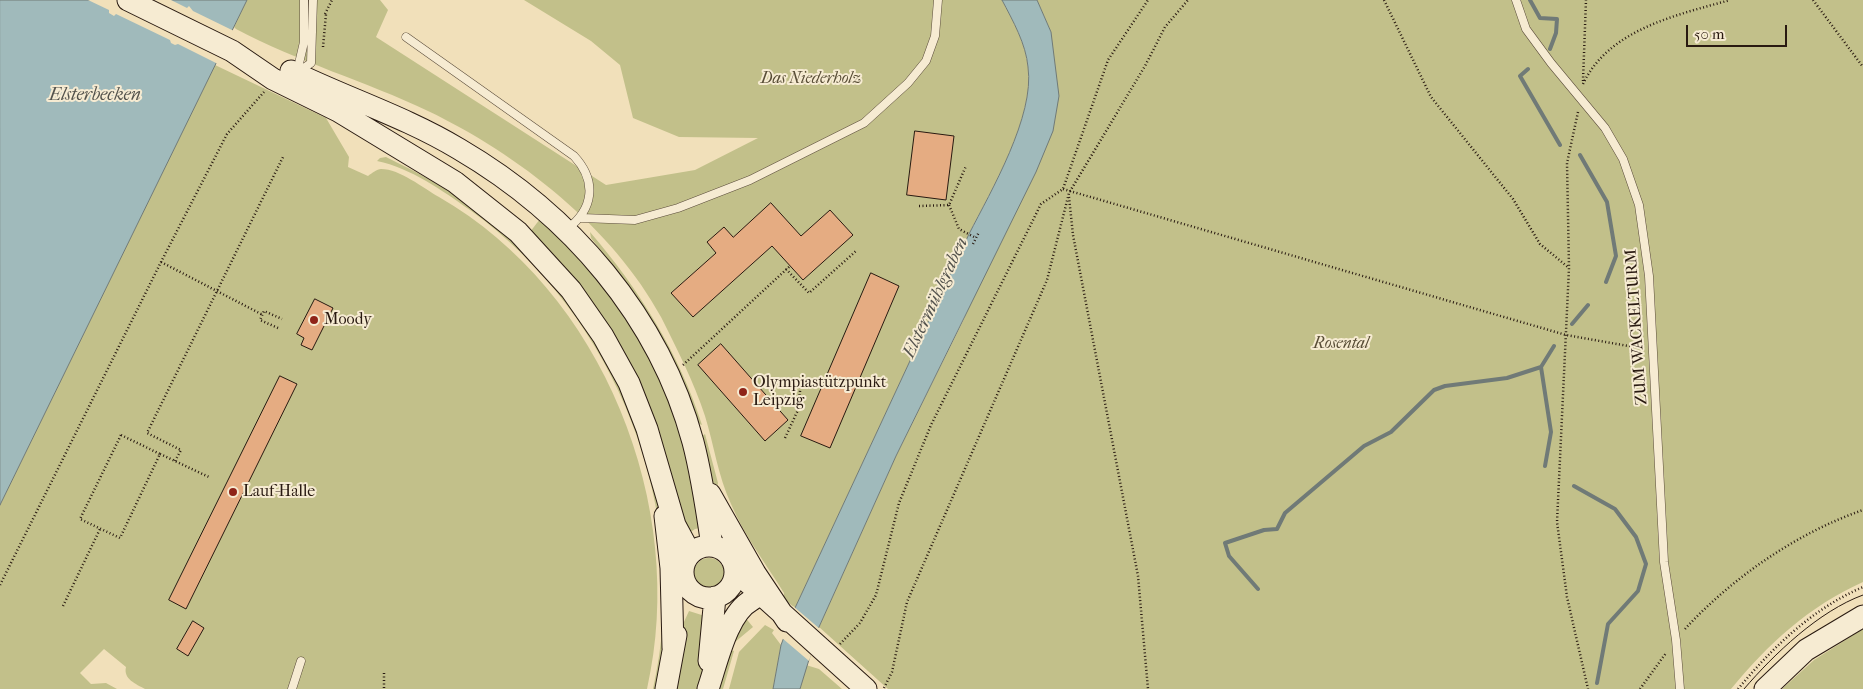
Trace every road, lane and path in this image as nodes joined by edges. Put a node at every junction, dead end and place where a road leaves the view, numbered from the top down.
1 (128, 0) edge
2 (304, 0) edge
3 (313, 0) edge
4 (332, 0) edge
5 (938, 0) edge
6 (1148, 0) edge
7 (1188, 0) edge
8 (1384, 0) edge
9 (1516, 0) edge
10 (1586, 0) edge
11 (1730, 0) edge
12 (1813, 0) edge
13 (326, 14) dead end
14 (406, 38) dead end
15 (1863, 67) edge
16 (282, 78) junction
17 (1583, 83) junction
18 (1580, 96) junction
19 (386, 131) junction
20 (284, 155) dead end
21 (966, 166) dead end
22 (1063, 189) junction
23 (1069, 193) junction
24 (949, 205) junction
25 (919, 206) dead end
26 (541, 207) junction
27 (574, 223) junction
28 (518, 232) junction
29 (979, 232) dead end
30 (976, 238) junction
31 (973, 244) dead end
32 (856, 251) dead end
33 (160, 262) junction
34 (790, 266) dead end
35 (1569, 268) junction
36 (786, 269) junction
37 (218, 292) junction
38 (262, 315) junction
39 (282, 319) dead end
40 (278, 328) dead end
41 (1566, 335) junction
42 (1653, 342) junction
43 (669, 377) junction
44 (801, 382) dead end
45 (785, 438) dead end
46 (694, 444) junction
47 (160, 454) junction
48 (175, 461) junction
49 (659, 476) junction
50 (209, 477) dead end
51 (1863, 510) edge
52 (100, 529) junction
53 (712, 546) junction
54 (690, 553) junction
55 (0, 585) edge
56 (726, 586) junction
57 (1863, 587) edge
58 (691, 590) junction
59 (752, 600) junction
60 (62, 606) dead end
61 (1863, 616) edge
62 (787, 621) junction
63 (1676, 640) junction
64 (673, 648) junction
65 (822, 651) junction
66 (301, 661) dead end
67 (384, 673) dead end
68 (292, 689) edge
69 (384, 689) edge
70 (666, 689) edge
71 (707, 689) edge
72 (866, 689) edge
73 (883, 689) edge
74 (1148, 689) edge
75 (1588, 689) edge
76 (1640, 689) edge
77 (1680, 689) edge
78 (1738, 689) edge
79 (1765, 689) edge

1 - 16 main road
2 - 16 lane
3 - 16 lane
4 - 13 path
5 - 27 lane
6 - 22 path
7 - 23 path
8 - 35 path
9 - 18 lane, ZUM WACKELTURM
10 - 17 path
11 - 17 path
12 - 15 path
14 - 27 lane
16 - 19 main road
16 - 33 path
17 - 18 path
18 - 35 path
18 - 42 lane, ZUM WACKELTURM
19 - 26 main road
19 - 28 main road
20 - 37 path
21 - 24 path
22 - 23 path
22 - 65 path
23 - 41 path
23 - 73 path
23 - 74 path
24 - 25 path
24 - 30 path
26 - 27 main road
26 - 28 main road
27 - 43 main road
28 - 49 main road
29 - 30 path
30 - 31 path
32 - 36 path
33 - 37 path
33 - 55 path
34 - 36 path
35 - 41 path
36 - 43 path
37 - 38 path
37 - 48 path
38 - 39 path
38 - 40 path
41 - 42 path
41 - 75 path
42 - 63 lane, ZUM WACKELTURM
43 - 46 main road
44 - 45 path
46 - 53 main road
46 - 62 main road
47 - 48 path
47 - 52 path
47 - 52 path
48 - 50 path
49 - 54 main road
49 - 64 main road
51 - 63 path
52 - 60 path
53 - 54 main road
53 - 56 main road
54 - 58 main road
56 - 58 main road
56 - 59 main road
56 - 62 main road
56 - 71 main road
57 - 78 path
58 - 64 main road
59 - 62 main road
59 - 71 main road
61 - 79 main road
62 - 65 main road
63 - 76 path
63 - 77 lane, ZUM WACKELTURM
64 - 70 main road
65 - 72 main road
66 - 68 lane
67 - 69 path

